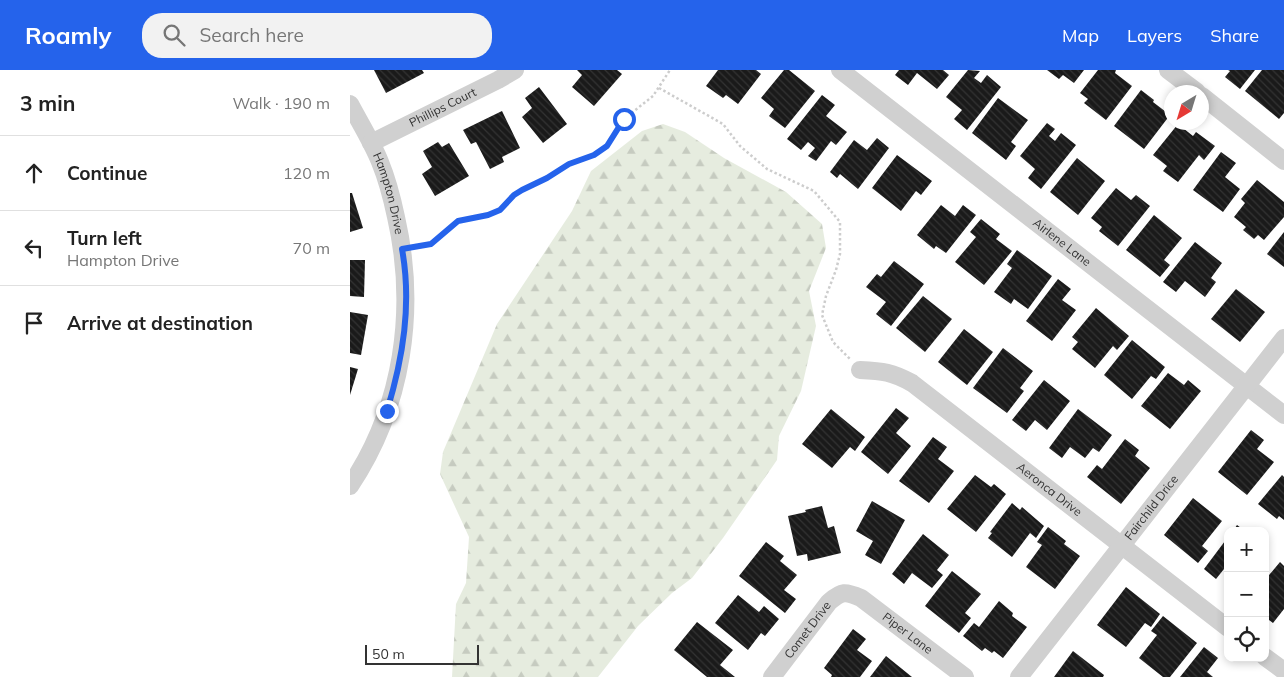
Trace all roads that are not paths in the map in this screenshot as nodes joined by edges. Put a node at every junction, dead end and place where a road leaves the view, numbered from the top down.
1 (514, 70) edge
2 (840, 70) edge
3 (1168, 70) edge
4 (1188, 85) edge
5 (1209, 102) edge
6 (350, 104) edge
7 (371, 143) junction
8 (1284, 161) edge
9 (1284, 338) edge
10 (860, 370) road end
11 (1246, 386) junction
12 (1284, 415) edge
13 (350, 486) edge
14 (1121, 545) junction
15 (848, 592) joint
16 (1224, 625) edge
17 (1269, 660) edge
18 (1284, 671) edge
19 (772, 677) edge
20 (965, 677) edge
21 (1018, 677) edge

1 - 7 street, Phillips Court
2 - 11 street, Airlene Lane
3 - 4 street
5 - 8 street
6 - 7 street, Hampton Drive
7 - 13 street, Hampton Drive
9 - 11 street, Fairchild Drice
10 - 14 street, Aeronca Drive
11 - 12 street, Airlene Lane
11 - 14 street, Fairchild Drice
14 - 16 street, Aeronca Drive
14 - 21 street, Fairchild Drice
15 - 19 street, Comet Drive
15 - 20 street, Piper Lane
17 - 18 street

